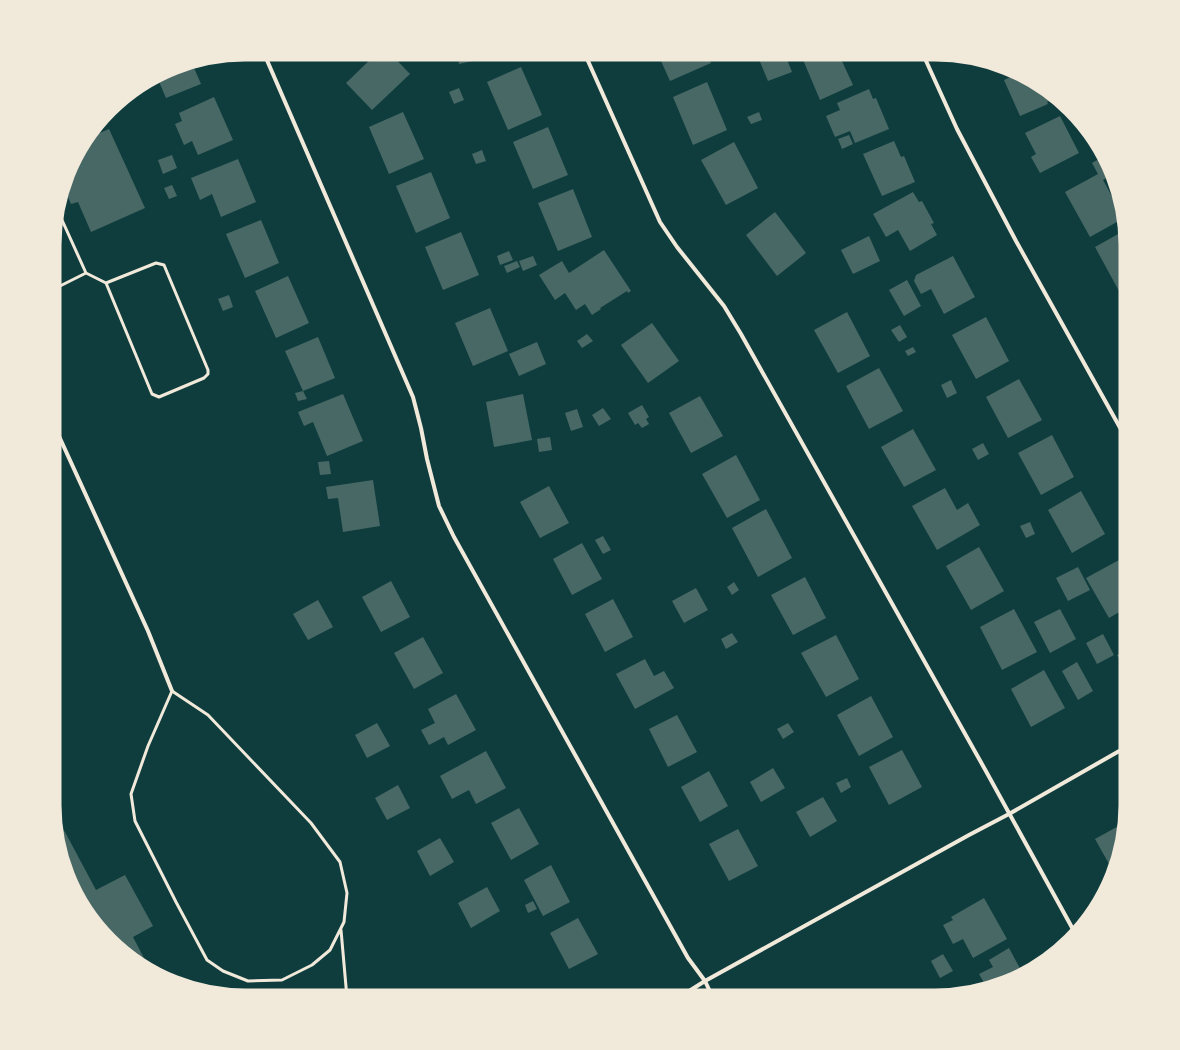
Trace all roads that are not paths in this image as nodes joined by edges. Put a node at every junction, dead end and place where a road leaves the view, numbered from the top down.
1 (266, 59) edge
2 (587, 59) edge
3 (925, 59) edge
4 (61, 219) edge
5 (86, 273) junction
6 (106, 283) junction
7 (59, 286) edge
8 (1121, 429) edge
9 (59, 436) edge
10 (172, 691) junction
11 (1121, 750) edge
12 (1009, 814) junction
13 (341, 928) junction
14 (1073, 930) edge
15 (705, 981) junction
16 (346, 991) edge
17 (689, 991) edge
18 (709, 991) edge

1 - 15 street
2 - 12 street
3 - 8 street
4 - 5 lane
5 - 6 lane
5 - 7 lane
6 - 6 lane
9 - 10 street
10 - 13 lane
10 - 13 lane
11 - 12 street
12 - 14 street
12 - 15 street
13 - 16 lane
15 - 17 street
15 - 18 street

